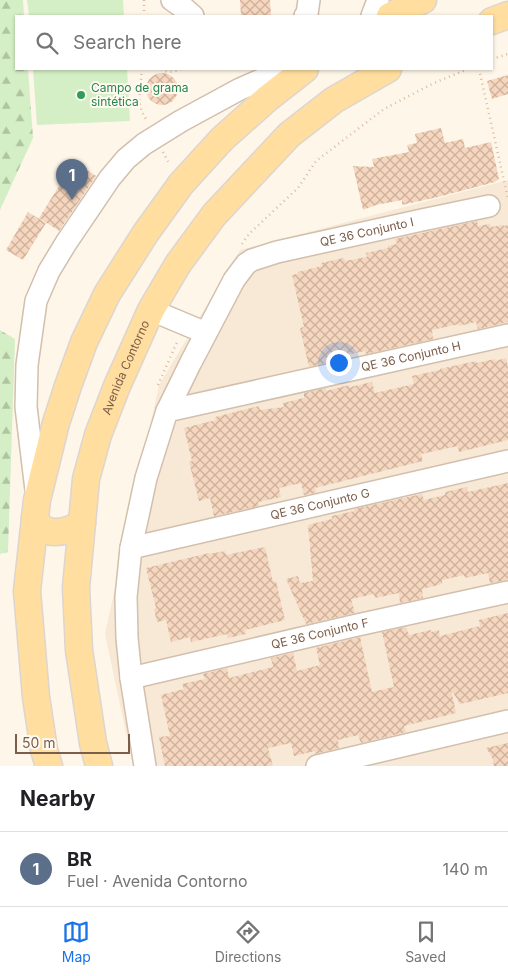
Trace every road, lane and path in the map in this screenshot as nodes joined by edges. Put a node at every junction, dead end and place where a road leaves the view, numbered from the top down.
1 (144, 0) edge
2 (172, 0) edge
3 (309, 0) edge
4 (378, 0) edge
5 (423, 0) edge
6 (144, 15) edge
7 (192, 15) edge
8 (306, 15) edge
9 (372, 15) edge
10 (392, 15) edge
11 (508, 15) edge
12 (493, 21) edge
13 (508, 54) edge
14 (493, 59) edge
15 (162, 70) edge
16 (179, 70) edge
17 (290, 70) edge
18 (304, 70) edge
19 (365, 70) edge
20 (386, 70) edge
21 (466, 70) edge
22 (479, 70) edge
23 (334, 100) junction
24 (508, 176) edge
25 (504, 181) junction
26 (499, 203) edge
27 (242, 256) junction
28 (151, 310) junction
29 (186, 324) junction
30 (206, 333) junction
31 (508, 335) edge
32 (156, 392) dead end
33 (167, 411) junction
34 (508, 461) edge
35 (36, 508) junction
36 (82, 523) junction
37 (131, 548) junction
38 (508, 592) edge
39 (131, 678) junction
40 (508, 721) edge
41 (49, 766) edge
42 (99, 766) edge
43 (145, 766) edge
44 (317, 766) edge

1 - 6 path
2 - 7 street
3 - 8 street
4 - 9 street
5 - 10 main road
11 - 12 main road
13 - 14 path
15 - 16 path
17 - 35 street
18 - 35 main road
19 - 23 main road
20 - 23 main road, Avenida Contorno
21 - 27 path
22 - 25 path
23 - 28 main road, Avenida Contorno
24 - 25 path
25 - 26 path
26 - 27 street, QE 36 Conjunto I
27 - 30 street
28 - 29 street
28 - 36 main road, Avenida Contorno
29 - 30 street
29 - 32 path
30 - 33 street
31 - 33 street, QE 36 Conjunto H
33 - 37 street
34 - 37 street, QE 36 Conjunto G
35 - 36 main road
35 - 41 main road
36 - 42 main road, Avenida Contorno
37 - 39 street
38 - 39 street, QE 36 Conjunto F
39 - 43 street
40 - 44 street

